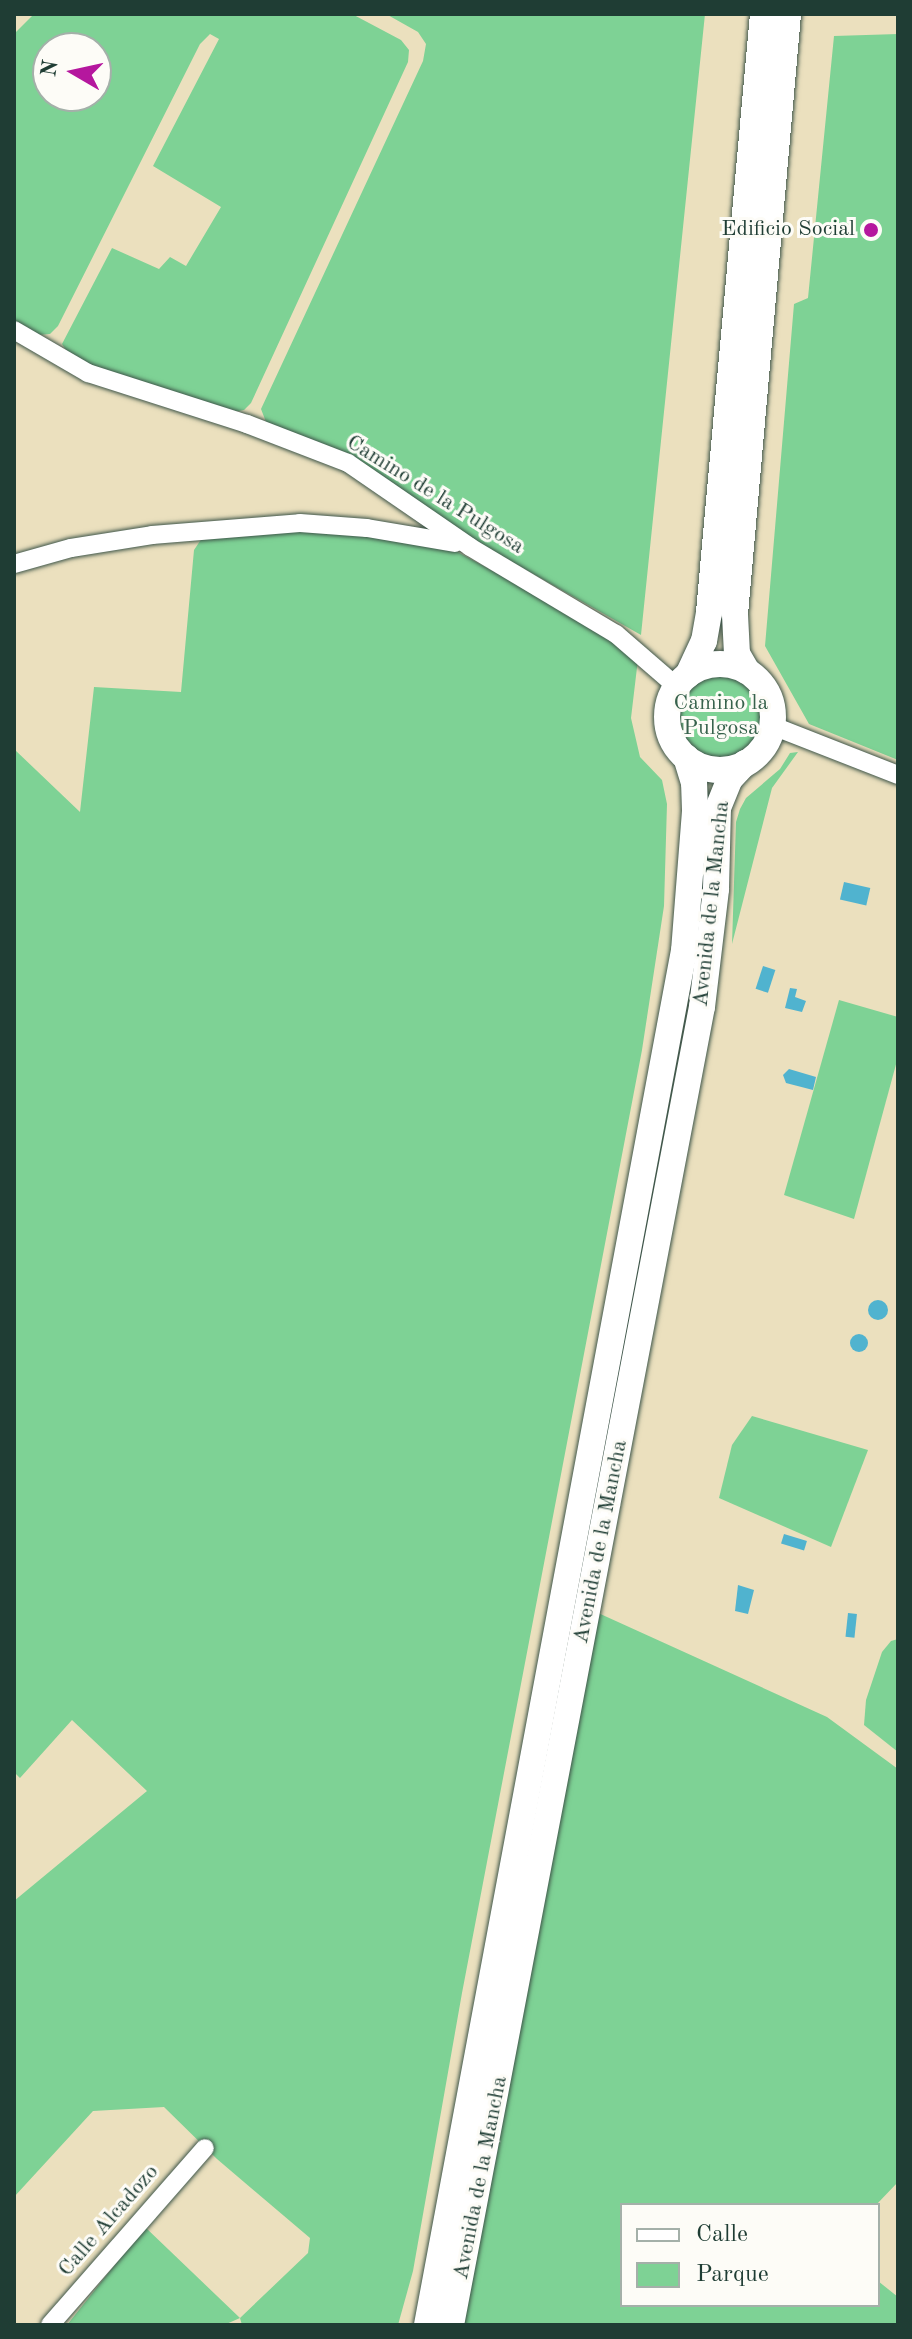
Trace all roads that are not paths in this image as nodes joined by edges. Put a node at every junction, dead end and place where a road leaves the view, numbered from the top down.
1 (763, 14) edge
2 (788, 14) edge
3 (14, 330) edge
4 (470, 547) junction
5 (14, 564) edge
6 (747, 671) junction
7 (682, 680) junction
8 (773, 726) junction
9 (686, 757) junction
10 (745, 763) junction
11 (898, 775) edge
12 (205, 2148) dead end
13 (50, 2325) edge
14 (427, 2325) edge
15 (451, 2325) edge

1 - 7 main road
2 - 6 main road
3 - 4 street, Camino de la Pulgosa
4 - 5 street
4 - 7 street, Camino de la Pulgosa
6 - 7 main road
6 - 8 main road
7 - 9 main road
8 - 10 main road
8 - 11 street
9 - 10 main road
9 - 14 main road, Avenida de la Mancha
10 - 15 main road, Avenida de la Mancha
12 - 13 street, Calle Alcadozo

